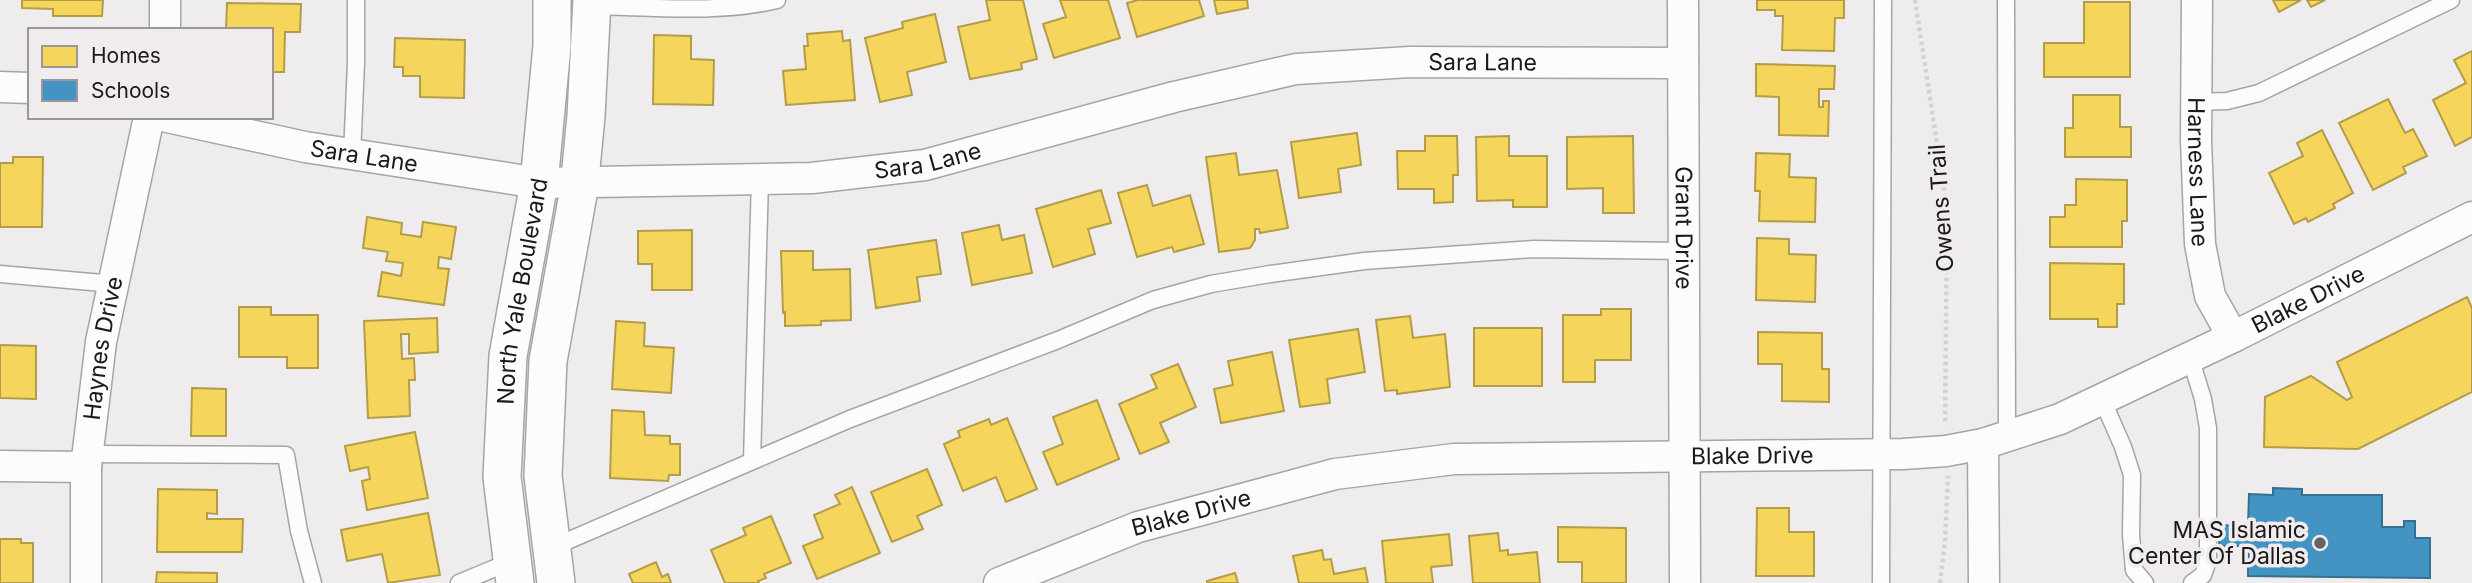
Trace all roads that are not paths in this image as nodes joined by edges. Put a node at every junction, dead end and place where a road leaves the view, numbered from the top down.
1 (165, 0) edge
2 (356, 0) edge
3 (552, 0) edge
4 (777, 0) edge
5 (1684, 0) edge
6 (1883, 0) edge
7 (2006, 0) edge
8 (2197, 0) edge
9 (2451, 0) edge
10 (592, 3) edge
11 (164, 28) edge
12 (1683, 63) junction
13 (0, 86) edge
14 (28, 88) edge
15 (2196, 102) junction
16 (149, 119) edge
17 (176, 119) edge
18 (352, 155) junction
19 (760, 179) junction
20 (539, 183) junction
21 (579, 183) junction
22 (2472, 217) edge
23 (1684, 251) junction
24 (0, 274) edge
25 (114, 284) junction
26 (2233, 337) junction
27 (2190, 357) junction
28 (2102, 399) junction
29 (1995, 440) junction
30 (1882, 454) junction
31 (1684, 456) junction
32 (87, 460) junction
33 (752, 461) junction
34 (0, 466) edge
35 (553, 565) edge
36 (513, 572) edge
37 (86, 583) edge
38 (313, 583) edge
39 (459, 583) edge
40 (999, 583) edge
41 (1685, 583) edge
42 (1881, 583) edge
43 (1983, 583) edge
44 (2145, 583) edge
45 (2192, 583) edge

1 - 11 street
2 - 18 lane
3 - 20 street, North Yale Boulevard
4 - 10 lane
5 - 12 street, Grant Drive
6 - 30 lane
7 - 29 lane
8 - 15 street, Harness Lane
9 - 15 lane
10 - 21 street, North Yale Boulevard
12 - 19 street, Sara Lane
12 - 23 street, Grant Drive
13 - 14 street
15 - 26 street, Harness Lane
16 - 25 street, Haynes Drive
17 - 18 street, Sara Lane
18 - 20 street, Sara Lane
19 - 21 street, Sara Lane
19 - 33 lane
20 - 21 street, Sara Lane
20 - 36 street, North Yale Boulevard
21 - 35 street, North Yale Boulevard
22 - 26 street, Blake Drive
23 - 31 street, Grant Drive
23 - 33 lane
24 - 25 lane
25 - 32 street, Haynes Drive
26 - 27 street, Blake Drive
27 - 28 street, Blake Drive
27 - 45 lane
28 - 29 street, Blake Drive
28 - 44 lane
29 - 30 street, Blake Drive
29 - 43 street
30 - 31 street, Blake Drive
30 - 42 lane
31 - 40 street, Blake Drive
31 - 41 street, Grant Drive
32 - 34 street
32 - 37 street, Haynes Drive
32 - 38 lane
33 - 35 lane
36 - 39 lane

